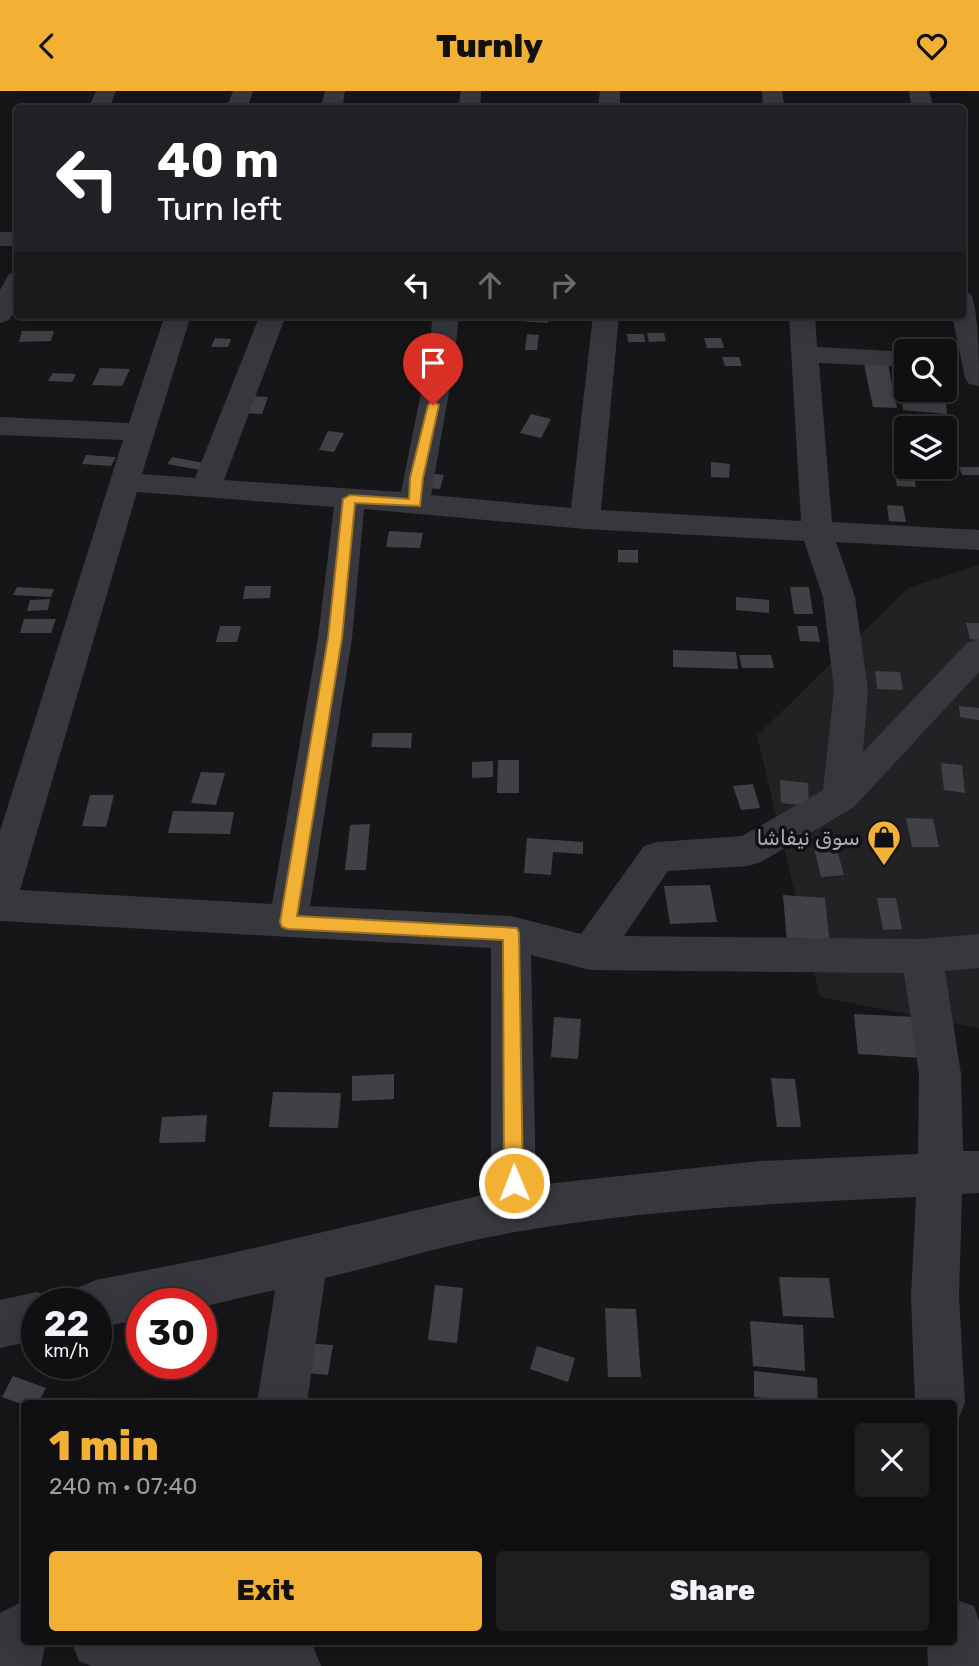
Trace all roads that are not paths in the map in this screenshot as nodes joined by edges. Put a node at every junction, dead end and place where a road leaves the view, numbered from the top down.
1 (14, 287) edge
2 (0, 316) edge
3 (966, 316) edge
4 (177, 319) edge
5 (271, 319) edge
6 (446, 319) edge
7 (606, 319) edge
8 (802, 319) edge
9 (806, 354) junction
10 (894, 358) edge
11 (957, 364) edge
12 (978, 368) edge
13 (0, 426) edge
14 (140, 432) junction
15 (125, 482) junction
16 (206, 487) junction
17 (350, 499) junction
18 (415, 503) junction
19 (585, 519) junction
20 (817, 533) junction
21 (979, 540) edge
22 (979, 651) edge
23 (841, 797) junction
24 (0, 893) edge
25 (0, 905) edge
26 (288, 922) junction
27 (511, 933) junction
28 (979, 951) edge
29 (590, 953) junction
30 (922, 956) junction
31 (960, 1173) edge
32 (514, 1210) junction
33 (304, 1259) junction
34 (112, 1301) edge
35 (21, 1319) edge
36 (0, 1324) edge
37 (282, 1400) edge
38 (940, 1400) edge
39 (142, 1645) edge
40 (955, 1645) edge
41 (261, 1656) edge
42 (956, 1666) edge

1 - 2 street
3 - 12 street
4 - 14 street
5 - 16 street
6 - 18 street
7 - 19 street
8 - 9 street
9 - 10 street
9 - 20 street
11 - 12 street
13 - 14 street
14 - 15 street
15 - 16 street
15 - 24 street
16 - 17 street
17 - 18 street
17 - 26 street
18 - 19 street
19 - 20 street
20 - 21 street
20 - 23 street
22 - 23 street
23 - 29 street
25 - 26 street
26 - 27 street
27 - 29 street
27 - 32 street
28 - 30 street
29 - 30 street
30 - 31 street
31 - 32 street
31 - 38 street
32 - 33 street
33 - 34 street
33 - 37 street
35 - 36 street
39 - 41 street
40 - 42 street

